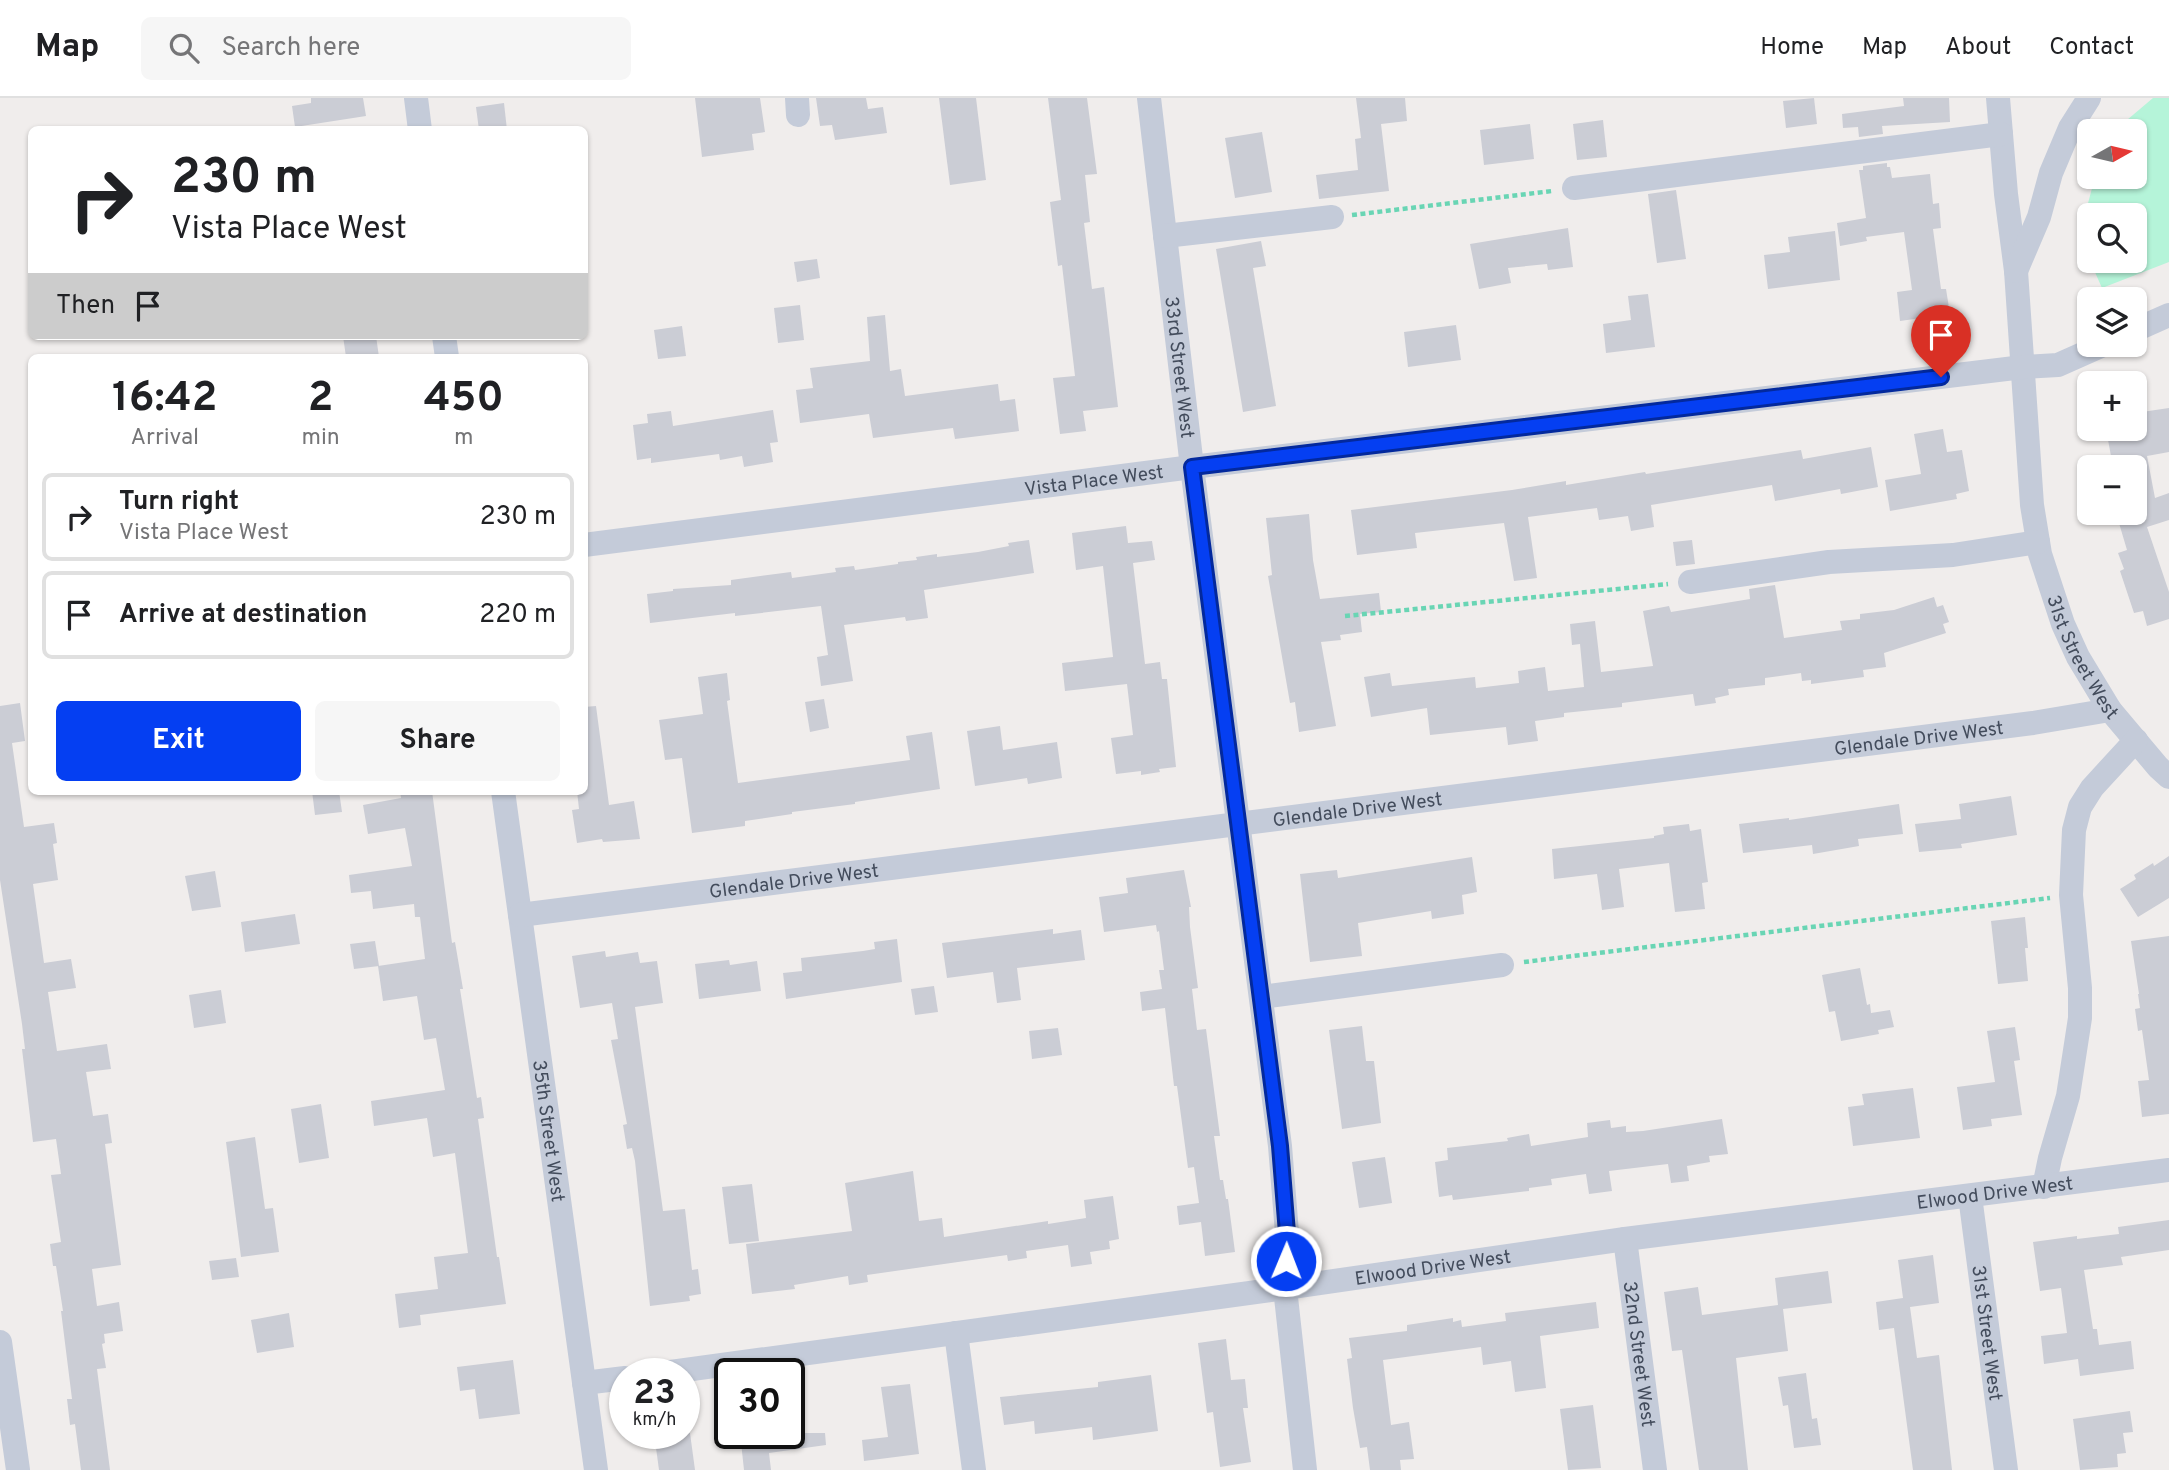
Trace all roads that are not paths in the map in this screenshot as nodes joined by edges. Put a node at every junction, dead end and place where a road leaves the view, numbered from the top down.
1 (416, 98) edge
2 (1149, 98) edge
3 (1998, 98) edge
4 (2089, 98) edge
5 (420, 126) edge
6 (2001, 134) junction
7 (1574, 188) road end
8 (1332, 217) road end
9 (1165, 236) junction
10 (2016, 271) junction
11 (2169, 315) edge
12 (2147, 325) edge
13 (2077, 357) edge
14 (2023, 367) junction
15 (1192, 467) junction
16 (2038, 542) junction
17 (588, 544) edge
18 (1690, 582) road end
19 (2110, 710) junction
20 (2136, 740) junction
21 (2169, 777) edge
22 (504, 795) edge
23 (1238, 823) junction
24 (520, 915) junction
25 (1502, 965) road end
26 (1262, 997) junction
27 (2169, 1170) edge
28 (2045, 1187) junction
29 (1970, 1196) junction
30 (1625, 1239) junction
31 (1285, 1288) junction
32 (956, 1333) junction
33 (0, 1342) edge
34 (700, 1368) edge
35 (609, 1380) edge
36 (584, 1383) junction
37 (19, 1470) edge
38 (596, 1470) edge
39 (974, 1470) edge
40 (1306, 1470) edge
41 (1655, 1470) edge
42 (2006, 1470) edge

1 - 5 street
2 - 9 street, 33rd Street West
3 - 6 street, 31st Street West
4 - 10 street
6 - 7 street
6 - 10 street, 31st Street West
8 - 9 street
9 - 15 street, 33rd Street West
10 - 14 street, 31st Street West
11 - 12 street
13 - 14 street, Vista Place West
14 - 15 street, Vista Place West
14 - 16 street, 31st Street West
15 - 17 street, Vista Place West
15 - 23 street, 33rd Street West
16 - 18 street
16 - 19 street, 31st Street West
19 - 20 street, 31st Street West
19 - 23 street, Glendale Drive West
20 - 21 street, 31st Street West
20 - 28 street
22 - 24 street, 35th Street West
23 - 24 street, Glendale Drive West
23 - 26 street, 33rd Street West
24 - 36 street, 35th Street West
25 - 26 street
26 - 31 street, 33rd Street West
27 - 28 street, Elwood Drive West
28 - 29 street, Elwood Drive West
29 - 30 street, Elwood Drive West
29 - 42 street, 31st Street West
30 - 31 street, Elwood Drive West
30 - 41 street, 32nd Street West
31 - 32 street, Elwood Drive West
31 - 40 street, 33rd Street West
32 - 34 street, Elwood Drive West
32 - 39 street
33 - 37 street
35 - 36 street
36 - 38 street, 35th Street West

